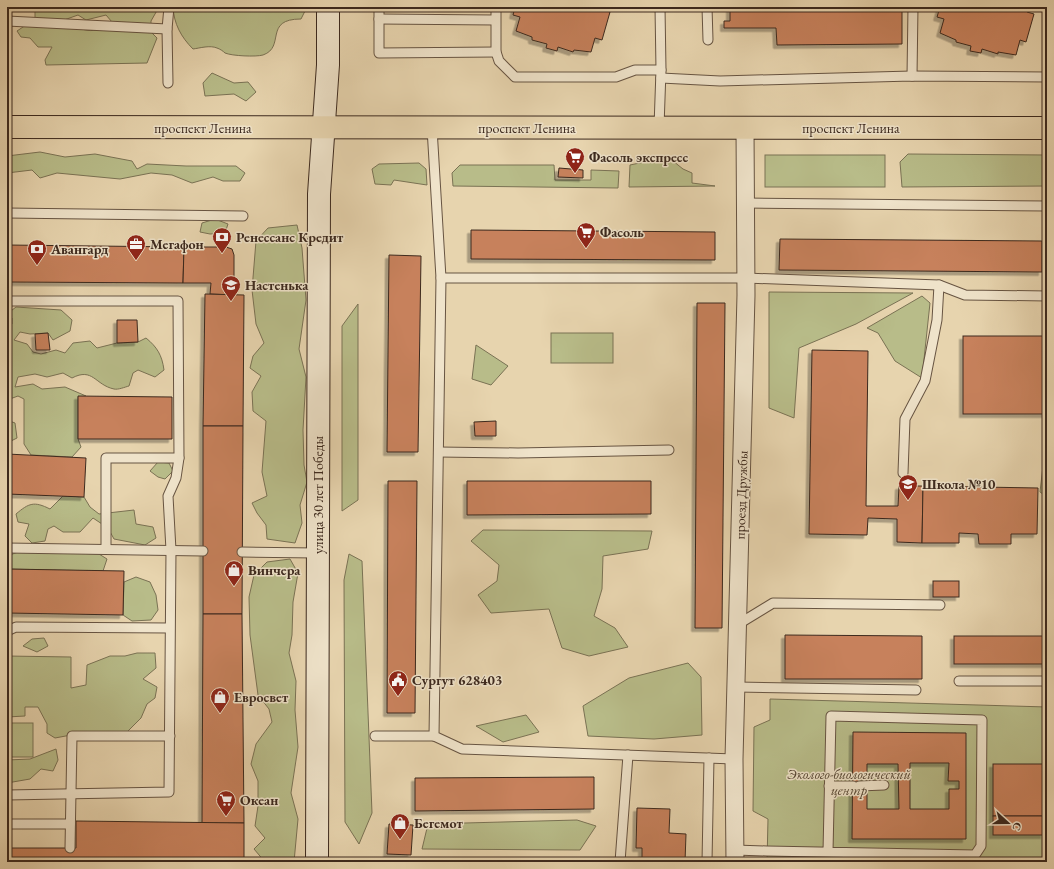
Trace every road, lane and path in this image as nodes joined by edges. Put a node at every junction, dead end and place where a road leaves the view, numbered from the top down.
1 (169, 7) edge
2 (328, 7) edge
3 (379, 7) edge
4 (496, 7) edge
5 (660, 7) edge
6 (707, 7) edge
7 (913, 7) edge
8 (379, 19) junction
9 (495, 20) junction
10 (7, 21) edge
11 (167, 29) junction
12 (708, 40) dead end
13 (496, 52) junction
14 (661, 74) junction
15 (912, 76) junction
16 (1047, 77) edge
17 (168, 83) dead end
18 (7, 127) edge
19 (323, 128) junction
20 (432, 128) junction
21 (745, 128) junction
22 (1047, 128) edge
23 (658, 129) junction
24 (746, 203) junction
25 (1047, 206) edge
26 (7, 213) edge
27 (243, 216) dead end
28 (441, 278) junction
29 (746, 278) junction
30 (939, 285) junction
31 (1047, 296) edge
32 (7, 301) edge
33 (669, 450) dead end
34 (438, 452) junction
35 (179, 458) junction
36 (903, 473) dead end
37 (7, 548) edge
38 (106, 549) junction
39 (171, 550) junction
40 (204, 551) dead end
41 (242, 552) dead end
42 (318, 553) junction
43 (940, 605) dead end
44 (738, 625) junction
45 (169, 628) junction
46 (7, 631) edge
47 (959, 681) dead end
48 (1047, 682) edge
49 (737, 687) junction
50 (916, 690) dead end
51 (170, 736) junction
52 (375, 736) dead end
53 (434, 736) junction
54 (628, 755) junction
55 (709, 758) junction
56 (734, 759) junction
57 (884, 785) dead end
58 (829, 786) junction
59 (70, 794) junction
60 (7, 795) edge
61 (7, 824) edge
62 (70, 824) junction
63 (70, 848) dead end
64 (828, 852) junction
65 (735, 856) edge
66 (317, 862) edge
67 (620, 862) edge
68 (707, 862) edge

1 - 11 lane
2 - 19 main road, улица 30 лет Победы
3 - 8 lane
4 - 9 lane
5 - 14 lane
6 - 12 lane
7 - 15 lane
8 - 9 lane
8 - 13 lane
9 - 13 lane
10 - 11 lane
11 - 17 lane
13 - 14 lane
14 - 15 lane
14 - 23 lane
15 - 16 lane
18 - 19 main road, проспект Ленина
19 - 20 main road, проспект Ленина
19 - 42 main road, улица 30 лет Победы
20 - 23 main road, проспект Ленина
20 - 28 lane
21 - 22 main road, проспект Ленина
21 - 23 main road, проспект Ленина
21 - 24 street, проезд Дружбы
24 - 25 lane
24 - 29 street, проезд Дружбы
26 - 27 lane
28 - 29 lane
28 - 34 lane
29 - 30 lane
29 - 44 street, проезд Дружбы
30 - 31 lane
30 - 36 lane
32 - 35 lane
33 - 34 lane
34 - 53 lane
35 - 38 lane
35 - 39 lane
37 - 38 lane
38 - 39 lane
39 - 40 lane
39 - 45 lane
41 - 42 lane
42 - 66 main road, улица 30 лет Победы
43 - 44 lane
44 - 49 street, проезд Дружбы
45 - 46 lane
45 - 51 lane
47 - 48 lane
49 - 50 lane
49 - 56 street, проезд Дружбы
51 - 59 lane
51 - 59 lane
52 - 53 lane
53 - 54 lane
54 - 55 lane
54 - 67 lane
55 - 56 lane
55 - 68 lane
56 - 65 street, проезд Дружбы
57 - 58 lane
58 - 64 lane
58 - 64 lane
59 - 60 lane
59 - 62 lane
61 - 62 lane
62 - 63 lane
64 - 65 lane

